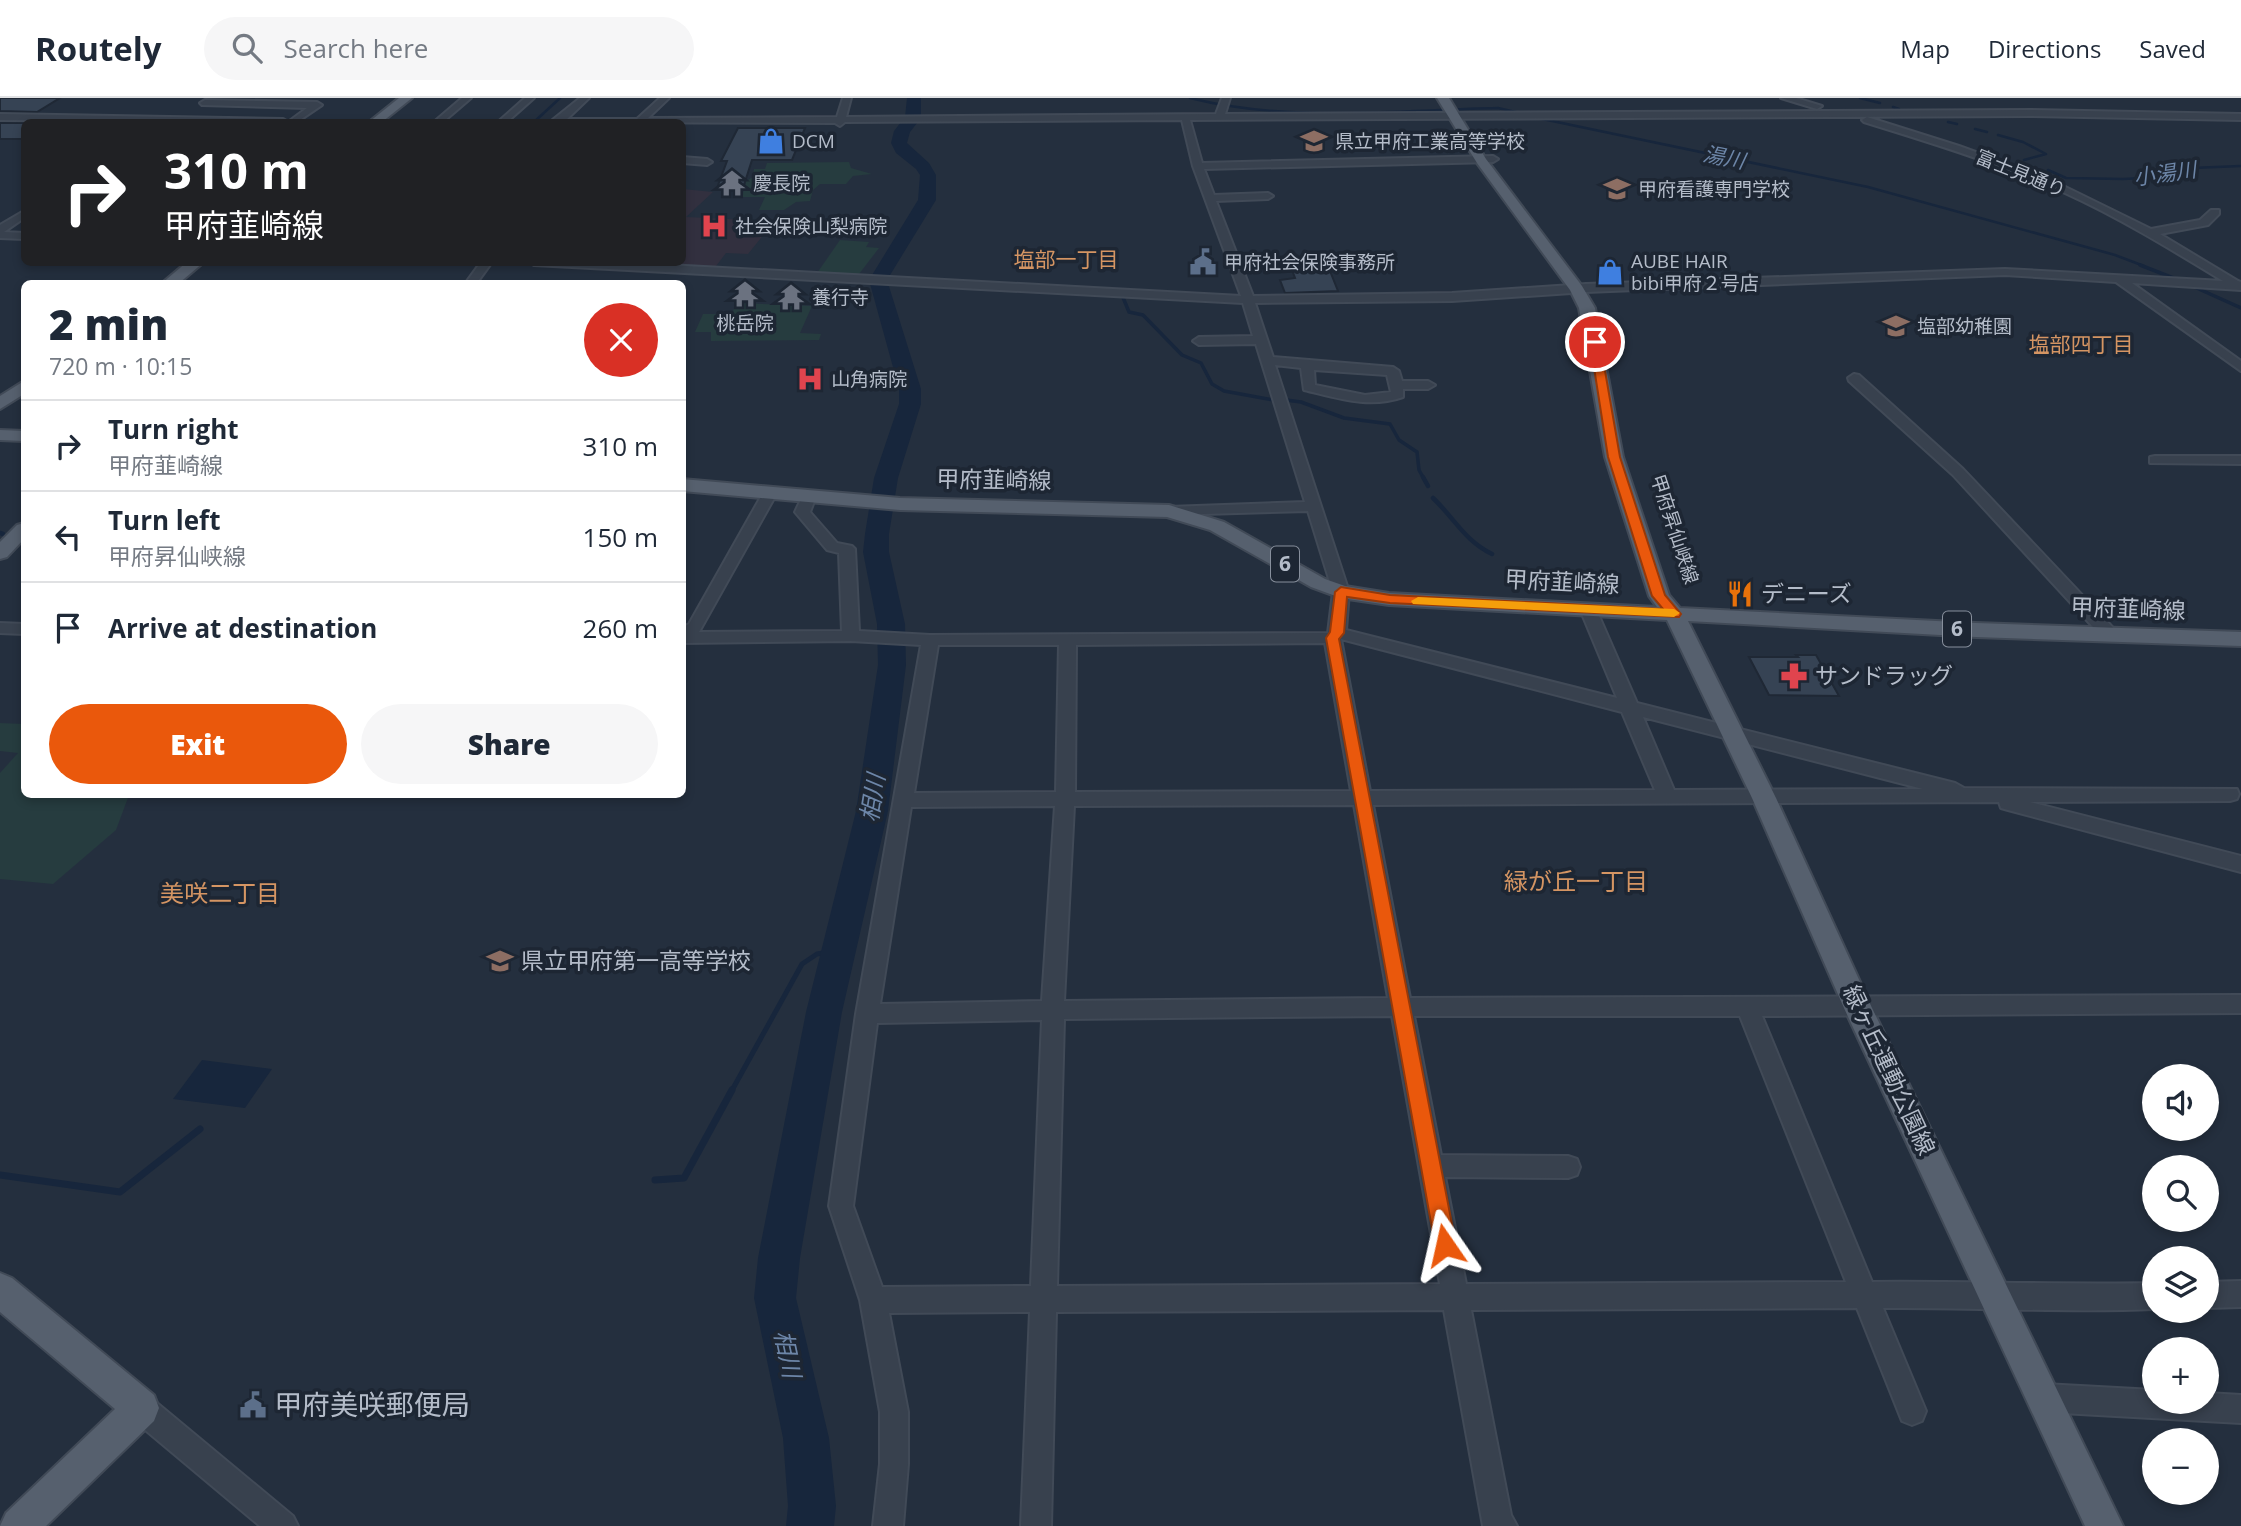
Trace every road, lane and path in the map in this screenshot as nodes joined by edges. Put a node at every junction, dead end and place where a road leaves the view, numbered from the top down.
1 (407, 98) edge
2 (467, 98) edge
3 (530, 98) edge
4 (584, 98) edge
5 (665, 98) edge
6 (847, 98) edge
7 (1785, 98) edge
8 (208, 100) edge
9 (1804, 103) junction
10 (1223, 107) edge
11 (1456, 110) edge
12 (1798, 113) junction
13 (1843, 113) junction
14 (0, 117) edge
15 (30, 117) junction
16 (1860, 118) junction
17 (2074, 118) junction
18 (26, 119) edge
19 (102, 119) edge
20 (177, 119) edge
21 (296, 119) edge
22 (379, 119) edge
23 (442, 119) edge
24 (506, 119) edge
25 (560, 119) edge
26 (643, 119) edge
27 (2241, 119) edge
28 (922, 121) junction
29 (1186, 121) junction
30 (21, 122) edge
31 (686, 122) edge
32 (841, 122) junction
33 (686, 123) edge
34 (10, 128) dead end
35 (1487, 159) junction
36 (686, 160) edge
37 (707, 162) dead end
38 (1198, 166) junction
39 (1268, 196) dead end
40 (1210, 198) junction
41 (2215, 212) dead end
42 (21, 216) edge
43 (0, 232) edge
44 (2150, 233) junction
45 (21, 236) edge
46 (192, 266) edge
47 (484, 266) edge
48 (614, 266) edge
49 (2119, 279) junction
50 (173, 280) edge
51 (473, 280) edge
52 (2240, 286) edge
53 (1581, 289) junction
54 (1248, 300) junction
55 (1259, 340) junction
56 (1199, 341) dead end
57 (1266, 361) junction
58 (1307, 366) junction
59 (2241, 367) edge
60 (1854, 378) dead end
61 (1396, 385) junction
62 (1428, 386) dead end
63 (21, 388) edge
64 (0, 404) edge
65 (0, 435) edge
66 (21, 436) edge
67 (2155, 460) dead end
68 (2241, 460) edge
69 (686, 485) edge
70 (770, 493) junction
71 (809, 496) junction
72 (1315, 506) junction
73 (1169, 511) junction
74 (21, 532) edge
75 (0, 553) edge
76 (1341, 592) junction
77 (1588, 610) junction
78 (1674, 614) junction
79 (0, 628) edge
80 (21, 629) edge
81 (686, 634) edge
82 (2110, 635) junction
83 (852, 636) junction
84 (1335, 636) junction
85 (686, 637) edge
86 (1068, 639) junction
87 (2241, 639) edge
88 (928, 640) junction
89 (1626, 705) junction
90 (1733, 734) junction
91 (2230, 794) dead end
92 (1982, 796) junction
93 (1362, 798) junction
94 (1668, 798) junction
95 (1764, 798) junction
96 (902, 800) junction
97 (1065, 800) junction
98 (2241, 864) edge
99 (2241, 1004) edge
100 (1747, 1007) junction
101 (1858, 1008) junction
102 (1053, 1009) junction
103 (1401, 1009) junction
104 (867, 1014) junction
105 (1430, 1166) junction
106 (1568, 1167) dead end
107 (0, 1290) edge
108 (1996, 1294) junction
109 (2241, 1294) edge
110 (1864, 1295) junction
111 (2219, 1295) edge
112 (2142, 1296) edge
113 (1455, 1298) junction
114 (873, 1300) junction
115 (1042, 1301) junction
116 (2044, 1398) junction
117 (141, 1408) junction
118 (2241, 1409) edge
119 (1912, 1411) dead end
120 (19, 1526) edge
121 (283, 1526) edge
122 (888, 1526) edge
123 (1036, 1526) edge
124 (1502, 1526) edge
125 (2104, 1526) edge

1 - 22 main road
2 - 23 street
3 - 24 street
4 - 25 street
5 - 26 street
6 - 32 street
7 - 9 street, 富士見通り
8 - 20 street
8 - 21 street
9 - 12 street
9 - 13 street, 富士見通り
10 - 11 street
10 - 28 street
11 - 12 street
11 - 16 street
11 - 29 street
11 - 35 main road, 甲府昇仙峡線
12 - 13 street
13 - 16 street, 富士見通り
13 - 17 street
14 - 15 street
15 - 18 street
15 - 19 street
16 - 17 street
16 - 44 street, 富士見通り
17 - 27 street
28 - 29 street
28 - 32 street
29 - 38 street
30 - 34 street
31 - 32 street
32 - 33 street
35 - 38 street
35 - 53 main road, 甲府昇仙峡線
36 - 37 street
38 - 40 street
39 - 40 street
40 - 54 street
41 - 44 street
42 - 43 street
43 - 45 street
44 - 52 street, 富士見通り
46 - 50 main road
47 - 51 street
48 - 54 street
49 - 52 street
49 - 53 street
49 - 59 street
53 - 54 street
53 - 78 main road, 甲府昇仙峡線
54 - 55 street
55 - 56 street
55 - 57 street
57 - 58 street
57 - 72 street
58 - 61 street
58 - 61 street
60 - 82 street
61 - 62 street
63 - 64 main road
65 - 66 main road
67 - 68 street
69 - 70 main road, 6
70 - 71 main road, 6
70 - 81 street
71 - 73 main road, 甲府韮崎線 / 6
71 - 83 street
72 - 73 street
72 - 76 street
73 - 76 main road, 甲府韮崎線 / 6
74 - 75 main road
76 - 77 main road, 甲府韮崎線 / 6
76 - 84 street
77 - 78 main road, 甲府韮崎線 / 6
77 - 89 street
78 - 82 main road, 甲府韮崎線 / 6
78 - 90 main road, 緑ヶ丘運動公園線
79 - 80 street
82 - 87 main road, 甲府韮崎線 / 6
83 - 85 street
83 - 88 street
84 - 86 street
84 - 89 street
84 - 93 street
86 - 88 street
86 - 97 street
88 - 96 street
89 - 90 street
89 - 94 street
90 - 92 street
90 - 95 main road, 緑ヶ丘運動公園線
91 - 92 street
92 - 95 street
92 - 98 street
93 - 94 street
93 - 97 street
93 - 103 street
94 - 95 street
95 - 101 main road, 緑ヶ丘運動公園線
96 - 97 street
96 - 104 street
97 - 102 street
99 - 101 street
100 - 101 street
100 - 103 street
100 - 110 street
101 - 108 main road, 緑ヶ丘運動公園線
102 - 103 street
102 - 104 street
102 - 115 street
103 - 105 street
104 - 114 street
105 - 106 street
105 - 113 street
107 - 117 main road
108 - 110 street
108 - 112 street
108 - 116 main road, 緑ヶ丘運動公園線
109 - 111 street
110 - 113 street
110 - 119 street
113 - 115 street
113 - 124 street
114 - 115 street
114 - 122 street
115 - 123 street
116 - 118 street
116 - 125 main road, 緑ヶ丘運動公園線
117 - 120 main road
117 - 121 street

